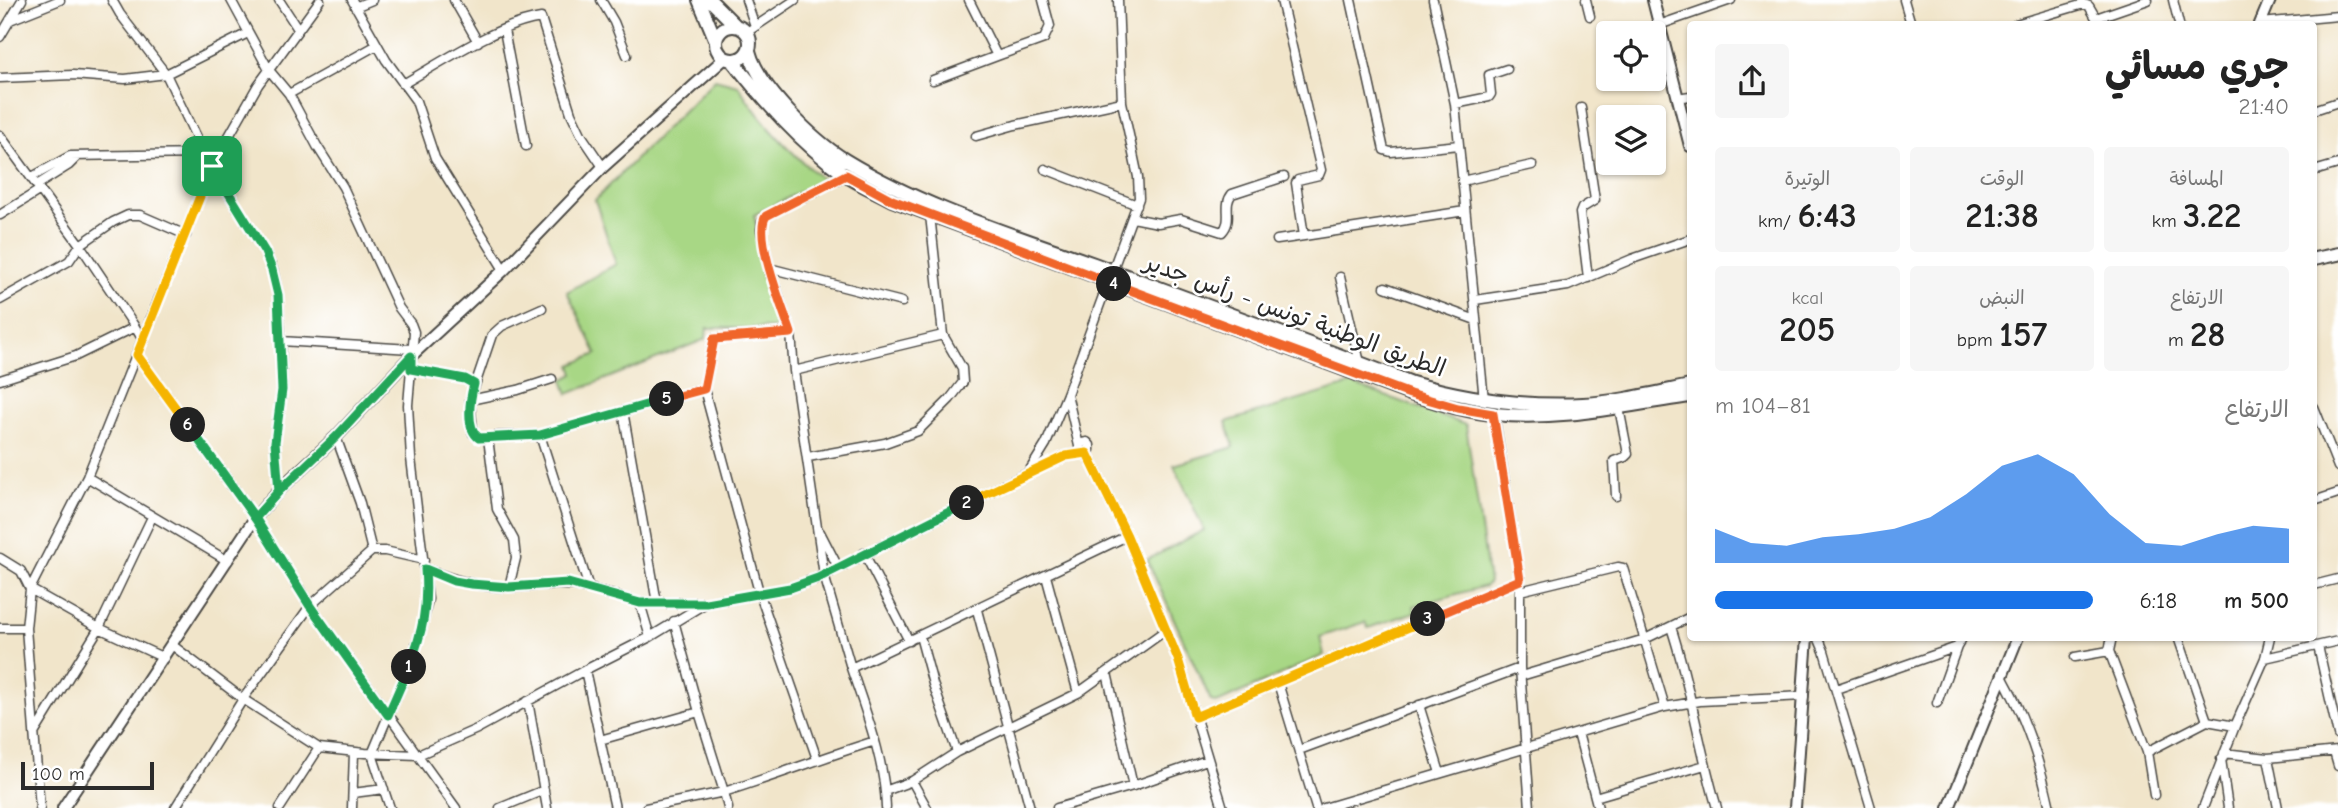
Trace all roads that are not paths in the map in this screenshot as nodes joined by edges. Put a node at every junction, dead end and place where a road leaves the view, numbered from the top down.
1 (22, 0) edge
2 (60, 0) edge
3 (112, 0) edge
4 (231, 0) edge
5 (279, 0) edge
6 (320, 0) edge
7 (373, 0) edge
8 (454, 0) edge
9 (601, 0) edge
10 (699, 0) edge
11 (710, 0) edge
12 (746, 0) edge
13 (794, 0) edge
14 (969, 0) edge
15 (1043, 0) edge
16 (1118, 0) edge
17 (1281, 0) edge
18 (1351, 0) edge
19 (1433, 0) edge
20 (1586, 0) edge
21 (1653, 0) edge
22 (1731, 0) edge
23 (1904, 0) edge
24 (2148, 0) edge
25 (2173, 0) edge
26 (2270, 0) edge
27 (2079, 2) edge
28 (354, 3) edge
29 (1590, 16) dead end
30 (2338, 16) edge
31 (10, 20) junction
32 (1658, 21) edge
33 (1910, 21) edge
34 (2027, 21) edge
35 (2097, 21) edge
36 (2178, 21) edge
37 (2262, 21) edge
38 (2290, 21) edge
39 (1666, 23) edge
40 (735, 25) junction
41 (298, 29) junction
42 (751, 29) junction
43 (504, 30) junction
44 (248, 33) junction
45 (0, 37) edge
46 (716, 41) junction
47 (478, 42) junction
48 (377, 45) junction
49 (749, 51) junction
50 (1666, 53) edge
51 (628, 55) dead end
52 (997, 56) junction
53 (729, 59) junction
54 (1507, 69) dead end
55 (269, 70) junction
56 (166, 74) junction
57 (0, 79) edge
58 (933, 80) dead end
59 (403, 84) junction
60 (289, 94) junction
61 (1687, 96) edge
62 (1677, 98) junction
63 (1122, 102) junction
64 (2338, 102) edge
65 (1455, 104) junction
66 (1581, 108) dead end
67 (2317, 109) edge
68 (0, 135) edge
69 (1687, 135) edge
70 (976, 136) dead end
71 (1459, 145) junction
72 (526, 146) dead end
73 (204, 154) junction
74 (2338, 164) edge
75 (1532, 165) dead end
76 (212, 166) junction
77 (603, 167) junction
78 (1045, 169) dead end
79 (2317, 170) edge
80 (846, 175) junction
81 (1284, 177) dead end
82 (1462, 181) junction
83 (36, 184) junction
84 (1138, 205) junction
85 (1465, 211) junction
86 (0, 215) edge
87 (930, 215) junction
88 (1133, 218) junction
89 (186, 235) junction
90 (1304, 236) junction
91 (1277, 240) dead end
92 (1687, 240) edge
93 (80, 245) junction
94 (2338, 254) edge
95 (2317, 258) edge
96 (2338, 263) edge
97 (2317, 266) edge
98 (769, 268) junction
99 (504, 270) junction
100 (1109, 276) junction
101 (1340, 277) dead end
102 (1588, 278) junction
103 (1385, 287) dead end
104 (0, 300) edge
105 (1475, 300) junction
106 (902, 302) dead end
107 (542, 308) dead end
108 (1476, 320) junction
109 (135, 327) junction
110 (791, 333) junction
111 (943, 335) junction
112 (143, 340) junction
113 (281, 341) junction
114 (411, 352) junction
115 (137, 355) junction
116 (1360, 363) junction
117 (411, 369) junction
118 (793, 371) junction
119 (552, 379) dead end
120 (0, 380) edge
121 (474, 384) junction
122 (1687, 387) edge
123 (704, 389) junction
124 (1067, 394) junction
125 (1687, 397) edge
126 (470, 400) junction
127 (1484, 400) junction
128 (1619, 408) junction
129 (623, 411) junction
130 (1493, 414) junction
131 (2317, 414) edge
132 (540, 435) junction
133 (336, 437) junction
134 (488, 438) junction
135 (1082, 448) junction
136 (808, 457) junction
137 (2338, 467) edge
138 (1028, 473) junction
139 (87, 477) junction
140 (279, 491) junction
141 (2338, 494) edge
142 (1616, 496) dead end
143 (2317, 499) edge
144 (152, 517) junction
145 (255, 518) junction
146 (815, 523) junction
147 (1127, 536) junction
148 (372, 551) junction
149 (864, 553) junction
150 (0, 558) edge
151 (228, 561) junction
152 (424, 565) junction
153 (838, 567) junction
154 (824, 575) junction
155 (1046, 576) junction
156 (2338, 579) edge
157 (1520, 580) junction
158 (2317, 584) edge
159 (509, 587) junction
160 (589, 588) junction
161 (30, 589) junction
162 (1520, 591) junction
163 (759, 592) junction
164 (640, 603) junction
165 (657, 603) junction
166 (706, 603) junction
167 (310, 606) junction
168 (976, 610) junction
169 (1687, 619) edge
170 (674, 621) junction
171 (0, 628) edge
172 (26, 628) junction
173 (99, 628) junction
174 (1671, 628) junction
175 (1166, 630) junction
176 (920, 636) junction
177 (650, 638) junction
178 (1645, 639) junction
179 (909, 641) junction
180 (1807, 641) edge
181 (1819, 641) edge
182 (1960, 641) edge
183 (2016, 641) edge
184 (2111, 641) edge
185 (2179, 641) edge
186 (2269, 641) edge
187 (2338, 641) edge
188 (172, 645) junction
189 (2318, 646) junction
190 (1956, 647) junction
191 (2109, 650) junction
192 (2075, 657) dead end
193 (2265, 657) junction
194 (164, 658) junction
195 (851, 668) junction
196 (585, 670) junction
197 (1520, 672) junction
198 (1107, 673) junction
199 (2002, 676) junction
200 (1278, 683) junction
201 (1836, 688) junction
202 (1078, 693) junction
203 (1804, 696) junction
204 (243, 699) junction
205 (528, 701) junction
206 (1691, 701) junction
207 (1937, 703) dead end
208 (1419, 705) junction
209 (1665, 707) junction
210 (699, 712) junction
211 (388, 715) junction
212 (1195, 717) junction
213 (2207, 721) junction
214 (1008, 726) junction
215 (2235, 726) junction
216 (35, 732) junction
217 (1578, 733) junction
218 (2338, 736) edge
219 (600, 740) junction
220 (875, 741) junction
221 (1527, 747) junction
222 (319, 748) junction
223 (1299, 750) junction
224 (957, 752) junction
225 (2147, 752) junction
226 (2336, 752) edge
227 (354, 753) junction
228 (372, 754) junction
229 (418, 755) junction
230 (2223, 756) junction
231 (2268, 758) junction
232 (817, 759) junction
233 (1206, 760) junction
234 (1705, 765) junction
235 (2338, 766) edge
236 (1440, 773) junction
237 (912, 781) junction
238 (1133, 786) junction
239 (384, 789) junction
240 (544, 789) junction
241 (885, 791) junction
242 (724, 792) junction
243 (353, 793) junction
244 (2154, 794) dead end
245 (1595, 797) junction
246 (40, 808) edge
247 (63, 808) edge
248 (175, 808) edge
249 (280, 808) edge
250 (352, 808) edge
251 (390, 808) edge
252 (456, 808) edge
253 (500, 808) edge
254 (547, 808) edge
255 (615, 808) edge
256 (646, 808) edge
257 (728, 808) edge
258 (886, 808) edge
259 (927, 808) edge
260 (1030, 808) edge
261 (1056, 808) edge
262 (1223, 808) edge
263 (1316, 808) edge
264 (1324, 808) edge
265 (1530, 808) edge
266 (1598, 808) edge
267 (1717, 808) edge
268 (1795, 808) edge
269 (1871, 808) edge
270 (1949, 808) edge
271 (2050, 808) edge
272 (2203, 808) edge
273 (2228, 808) edge
274 (2278, 808) edge

1 - 31 street
2 - 31 street
3 - 56 street
4 - 44 street
5 - 41 street
6 - 41 street
7 - 28 street
8 - 47 street
9 - 51 street
10 - 46 main road
11 - 40 main road
12 - 42 street
13 - 42 street
14 - 52 street
15 - 52 street
16 - 63 street
17 - 90 street
18 - 71 street
19 - 65 street
20 - 29 street
21 - 32 street
22 - 39 street
23 - 33 street
24 - 35 street
25 - 36 street
26 - 37 street
27 - 34 street
27 - 35 street
28 - 48 street
30 - 38 street
31 - 45 street
40 - 42 main road
40 - 46 main road
41 - 55 street
42 - 49 main road
43 - 47 street
43 - 72 street
43 - 77 street
44 - 55 street
44 - 56 street
46 - 53 main road
47 - 59 street
48 - 59 street
48 - 60 street
49 - 53 main road
49 - 100 main road, الطريق الوطنية تونس - رأس جدير
50 - 62 street
52 - 58 street
53 - 77 street
53 - 80 main road, الطريق الوطنية تونس - رأس جدير
54 - 65 street
55 - 60 street
55 - 76 street
56 - 57 street
56 - 73 street
59 - 99 street
60 - 114 street
61 - 62 street
62 - 69 street
63 - 70 street
63 - 84 street
64 - 67 street
65 - 71 street
66 - 102 street
68 - 83 street
71 - 82 street
73 - 76 street
73 - 83 street
74 - 79 street
75 - 82 street
76 - 89 street
76 - 113 street
77 - 99 street
78 - 84 street
80 - 87 main road, الطريق الوطنية تونس - رأس جدير
80 - 98 street
81 - 88 street
82 - 85 street
83 - 86 street
83 - 93 street
84 - 88 street
85 - 90 street
85 - 105 street
87 - 100 main road, الطريق الوطنية تونس - رأس جدير
87 - 111 street
88 - 100 street
89 - 93 street
89 - 112 street
90 - 91 street
92 - 102 street
93 - 104 street
93 - 109 street
94 - 95 main road
96 - 97 main road
98 - 106 street
98 - 110 street
99 - 114 street
100 - 116 main road, الطريق الوطنية تونس - رأس جدير
100 - 124 street
100 - 130 main road, الطريق الوطنية تونس - رأس جدير
101 - 116 street
102 - 105 street
103 - 108 street
105 - 108 street
107 - 121 street
108 - 127 street
109 - 112 street
109 - 120 street
110 - 118 street
110 - 123 street
111 - 118 street
111 - 136 street
112 - 115 street
113 - 114 street
113 - 140 street
114 - 117 street
114 - 133 street
115 - 139 street
115 - 145 street
116 - 127 main road, الطريق الوطنية تونس - رأس جدير
117 - 121 street
117 - 152 street
118 - 136 street
119 - 126 street
121 - 126 street
122 - 127 main road, الطريق الوطنية تونس - رأس جدير
123 - 129 street
123 - 163 street
124 - 135 street
124 - 138 street
125 - 128 main road, الطريق الوطنية تونس - رأس جدير
126 - 134 street
128 - 130 main road, الطريق الوطنية تونس - رأس جدير
128 - 142 street
129 - 132 street
129 - 165 street
130 - 157 street
131 - 137 street
132 - 134 street
132 - 160 street
133 - 140 street
133 - 148 street
134 - 159 street
135 - 138 street
135 - 147 street
136 - 146 street
138 - 149 street
139 - 144 street
139 - 161 street
140 - 145 street
141 - 143 street
144 - 151 street
144 - 173 street
145 - 151 street
145 - 167 street
146 - 153 street
146 - 154 street
147 - 155 street
147 - 175 street
148 - 152 street
148 - 167 street
149 - 153 street
149 - 179 street
150 - 161 street
151 - 188 street
152 - 159 street
152 - 211 street
153 - 154 street
154 - 163 street
154 - 195 street
155 - 168 street
155 - 202 street
156 - 158 street
157 - 162 street
157 - 200 street
159 - 160 street
160 - 164 street
161 - 172 street
161 - 173 street
162 - 178 street
162 - 197 street
163 - 166 street
163 - 232 street
164 - 165 street
164 - 177 street
165 - 166 street
166 - 170 street
167 - 204 street
167 - 211 street
168 - 176 street
168 - 214 street
169 - 174 street
170 - 177 street
170 - 210 street
171 - 172 street
172 - 216 street
173 - 194 street
173 - 216 street
174 - 178 street
174 - 206 street
175 - 198 street
175 - 212 street
176 - 179 street
176 - 224 street
177 - 196 street
178 - 197 street
178 - 209 street
179 - 195 street
180 - 203 street
181 - 201 street
182 - 190 street
183 - 199 street
184 - 191 street
185 - 213 street
186 - 193 street
187 - 189 street
188 - 194 street
188 - 204 street
189 - 193 street
189 - 218 street
190 - 201 street
190 - 207 street
191 - 192 street
191 - 225 street
193 - 215 street
194 - 247 street
195 - 220 street
196 - 205 street
196 - 219 street
197 - 208 street
197 - 221 street
198 - 202 street
198 - 238 street
199 - 270 street
199 - 271 street
200 - 212 street
200 - 223 street
201 - 269 street
202 - 214 street
203 - 206 street
203 - 268 street
204 - 222 street
204 - 248 street
205 - 229 street
205 - 240 street
206 - 209 street
206 - 234 street
208 - 223 street
208 - 236 street
209 - 217 street
210 - 219 street
210 - 242 street
211 - 228 street
211 - 229 street
212 - 233 street
213 - 215 street
213 - 225 street
214 - 224 street
214 - 260 street
215 - 230 street
216 - 246 street
217 - 221 street
217 - 245 street
219 - 255 street
220 - 232 street
220 - 241 street
221 - 236 street
221 - 265 street
222 - 227 street
222 - 249 street
223 - 263 street
224 - 237 street
225 - 244 street
226 - 231 street
226 - 235 street
227 - 228 street
227 - 243 street
228 - 229 street
228 - 239 street
229 - 252 street
230 - 231 street
230 - 272 street
230 - 273 street
231 - 274 street
232 - 242 street
233 - 238 street
233 - 262 street
234 - 245 street
234 - 267 street
236 - 264 street
237 - 241 street
237 - 259 street
238 - 261 street
239 - 243 street
239 - 251 street
240 - 253 street
240 - 254 street
241 - 258 street
242 - 256 street
242 - 257 street
243 - 250 street
245 - 266 street

